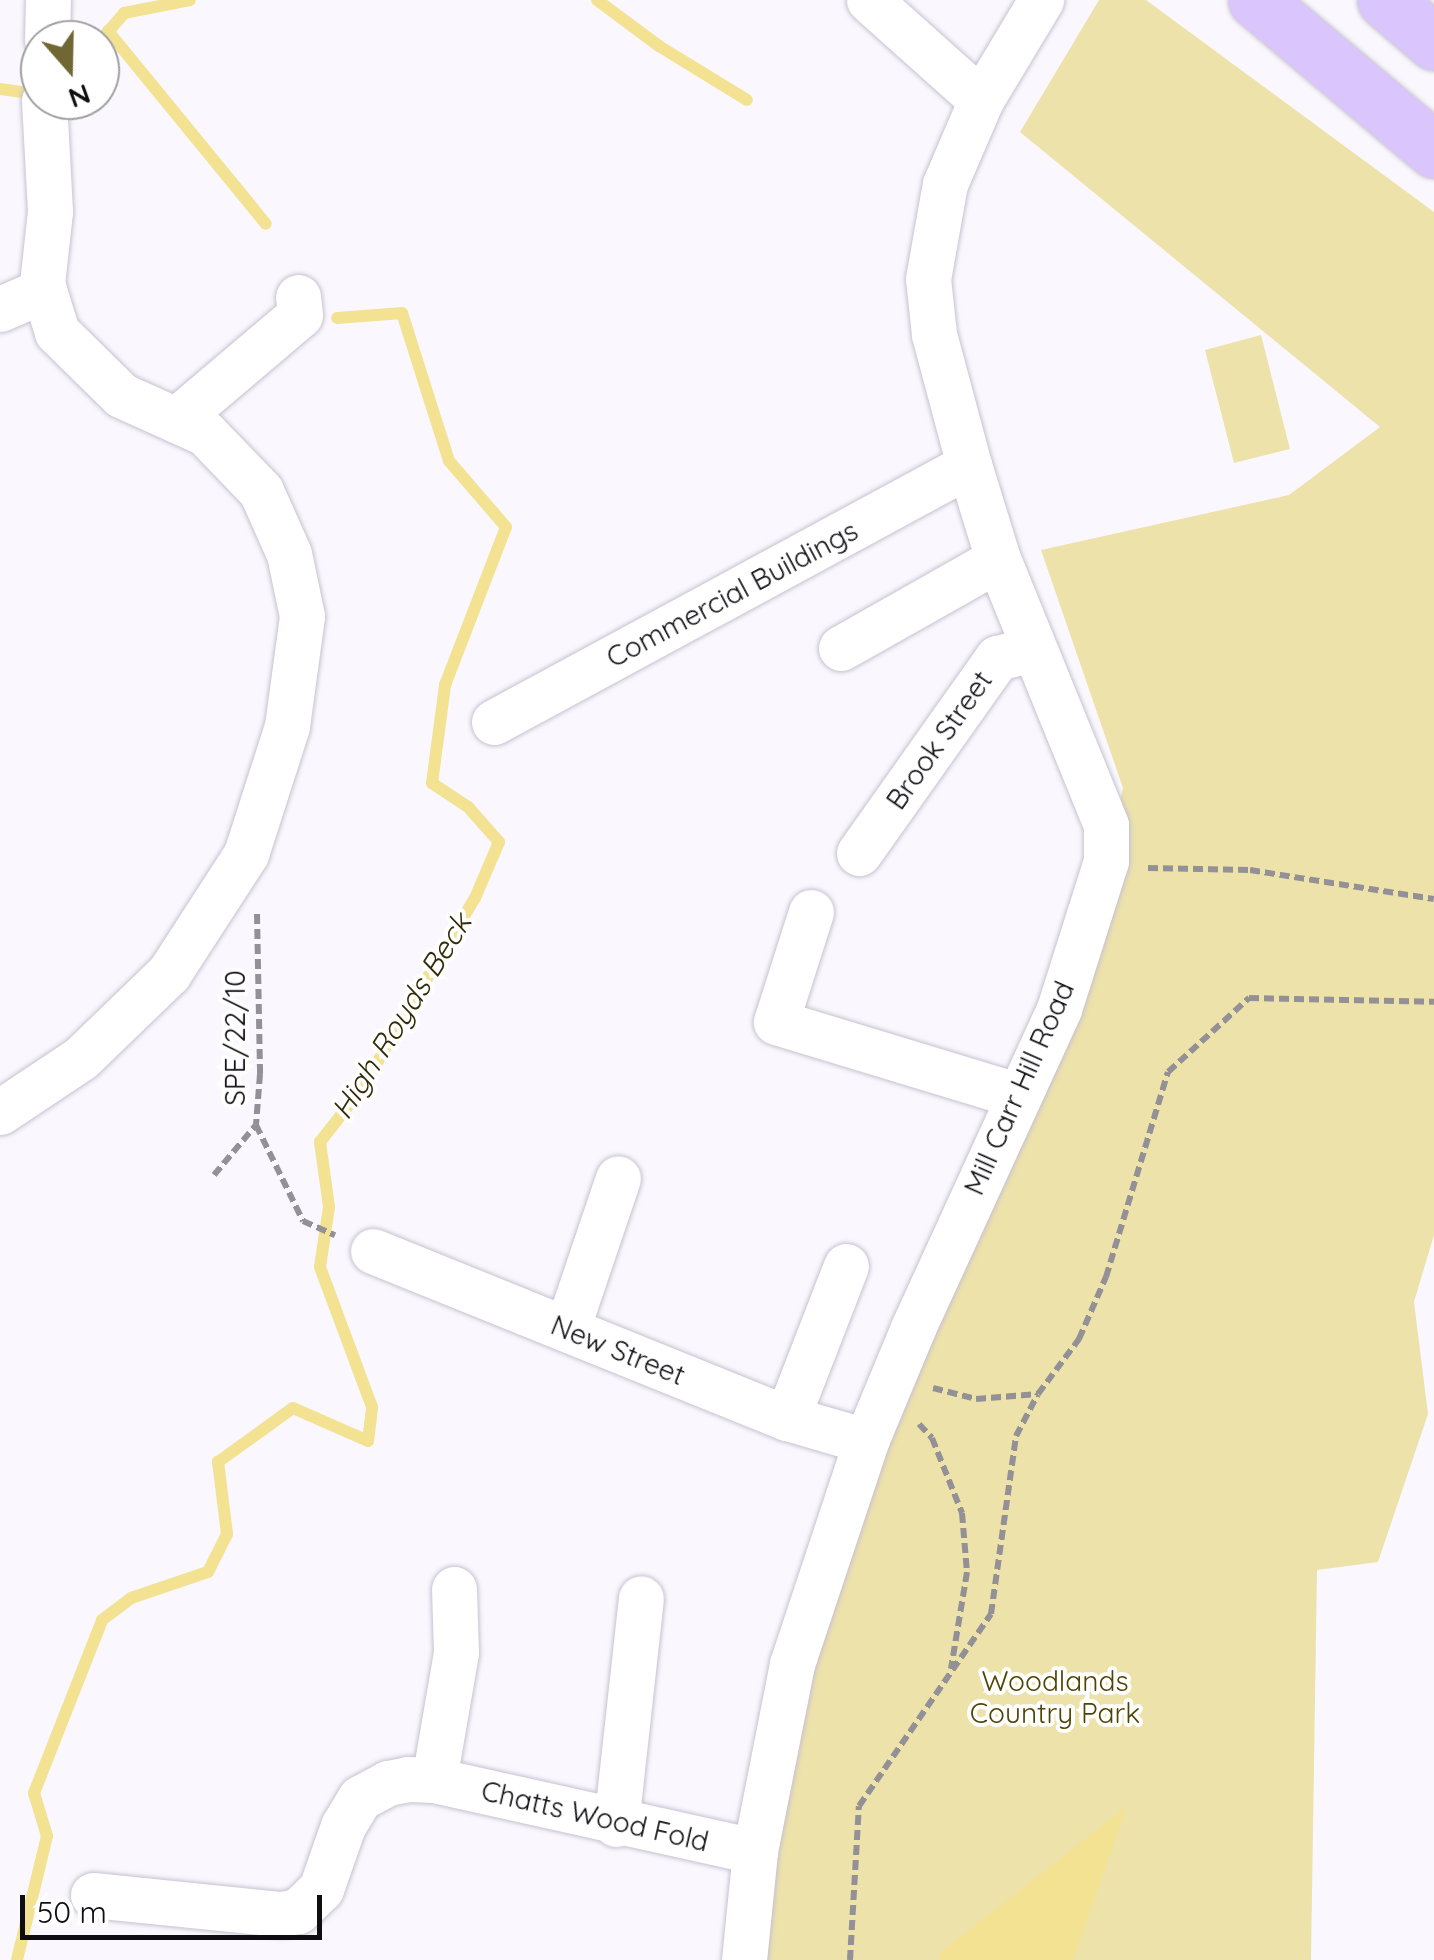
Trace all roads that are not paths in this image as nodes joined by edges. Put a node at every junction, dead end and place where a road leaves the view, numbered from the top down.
1 (869, 0) edge
2 (1041, 0) edge
3 (1256, 0) edge
4 (1385, 0) edge
5 (1434, 42) edge
6 (981, 100) junction
7 (45, 120) edge
8 (1434, 150) edge
9 (44, 290) junction
10 (298, 297) dead end
11 (0, 309) edge
12 (286, 364) dead end
13 (190, 427) junction
14 (969, 466) junction
15 (998, 560) junction
16 (840, 648) dead end
17 (1034, 649) junction
18 (494, 722) dead end
19 (859, 853) dead end
20 (811, 912) dead end
21 (1018, 1095) junction
22 (0, 1112) edge
23 (618, 1178) dead end
24 (362, 1246) road end
25 (846, 1266) dead end
26 (567, 1329) junction
27 (787, 1418) junction
28 (866, 1441) junction
29 (454, 1589) dead end
30 (640, 1598) dead end
31 (434, 1780) junction
32 (616, 1824) junction
33 (755, 1852) junction
34 (94, 1896) dead end
35 (744, 1960) edge

1 - 6 street
2 - 6 street, Mill Carr Hill Road
3 - 8 highway
4 - 5 highway
6 - 14 street, Mill Carr Hill Road
7 - 9 street
9 - 11 street
9 - 13 street
10 - 13 street
12 - 13 street
13 - 22 street
14 - 15 street, Mill Carr Hill Road
14 - 18 street, Commercial Buildings
15 - 16 street
15 - 17 street, Mill Carr Hill Road
17 - 19 street, Brook Street
17 - 21 street, Mill Carr Hill Road
20 - 21 street
21 - 28 street, Mill Carr Hill Road
23 - 26 street
24 - 26 street, New Street
25 - 27 street
26 - 27 street, New Street
27 - 28 street, New Street
28 - 33 street, Mill Carr Hill Road
29 - 31 street
30 - 32 street
31 - 32 street, Chatts Wood Fold
31 - 34 street, Chatts Wood Fold
32 - 33 street, Chatts Wood Fold
33 - 35 street, Mill Carr Hill Road

